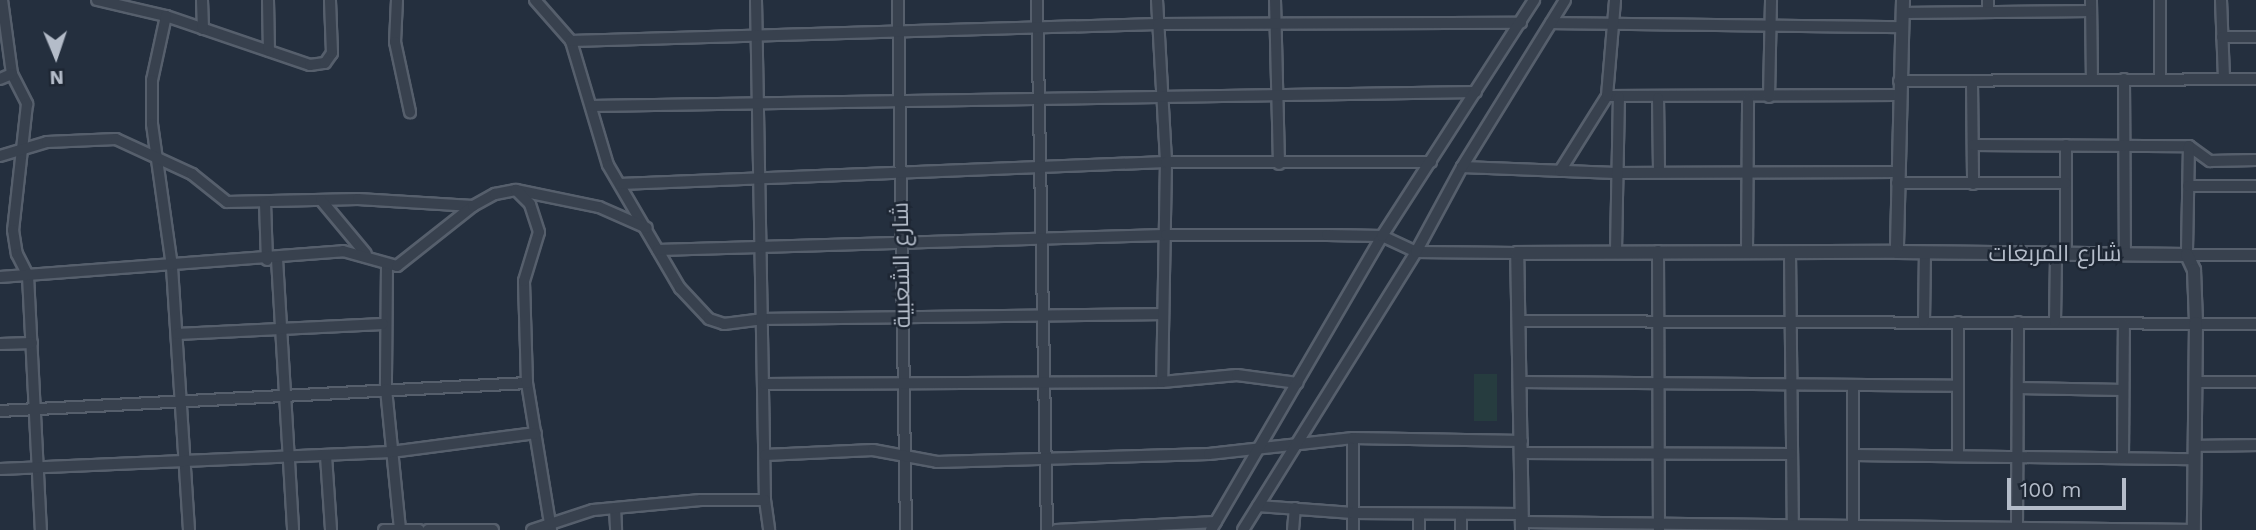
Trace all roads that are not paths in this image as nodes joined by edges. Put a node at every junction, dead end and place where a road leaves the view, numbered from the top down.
1 (2, 0) edge
2 (97, 0) edge
3 (202, 0) edge
4 (268, 0) edge
5 (330, 0) edge
6 (397, 0) edge
7 (535, 0) edge
8 (755, 0) edge
9 (898, 0) edge
10 (1037, 0) edge
11 (1157, 0) edge
12 (1275, 0) edge
13 (1534, 0) edge
14 (1565, 0) edge
15 (1615, 0) edge
16 (1771, 0) edge
17 (2160, 0) edge
18 (2221, 0) edge
19 (1988, 6) edge
20 (2091, 6) edge
21 (1902, 13) edge
22 (166, 16) junction
23 (1614, 22) junction
24 (1276, 23) junction
25 (1521, 23) junction
26 (1551, 23) junction
27 (1158, 24) junction
28 (1771, 25) junction
29 (1037, 27) junction
30 (203, 29) junction
31 (898, 30) junction
32 (756, 34) junction
33 (2222, 37) junction
34 (2256, 37) edge
35 (571, 41) junction
36 (269, 51) junction
37 (12, 74) junction
38 (0, 79) edge
39 (2092, 79) junction
40 (2124, 79) junction
41 (2160, 79) junction
42 (2224, 79) junction
43 (2256, 79) edge
44 (1972, 80) junction
45 (1898, 88) junction
46 (1476, 92) junction
47 (1613, 96) junction
48 (1276, 97) junction
49 (1769, 97) junction
50 (1160, 98) junction
51 (1748, 98) junction
52 (1658, 99) junction
53 (1039, 100) junction
54 (900, 102) junction
55 (758, 104) junction
56 (590, 106) junction
57 (410, 112) dead end
58 (1973, 145) junction
59 (2066, 145) junction
60 (2124, 145) junction
61 (2189, 146) junction
62 (25, 150) junction
63 (157, 155) junction
64 (0, 156) edge
65 (2256, 160) edge
66 (1166, 162) junction
67 (1431, 162) junction
68 (1279, 164) junction
69 (1462, 167) junction
70 (1041, 169) junction
71 (1560, 171) junction
72 (901, 172) junction
73 (1659, 172) junction
74 (1616, 173) junction
75 (1746, 173) junction
76 (760, 175) junction
77 (1897, 178) junction
78 (2066, 183) junction
79 (620, 184) junction
80 (1973, 184) junction
81 (2188, 186) junction
82 (2256, 186) edge
83 (516, 190) junction
84 (321, 200) junction
85 (265, 203) junction
86 (473, 206) junction
87 (647, 228) junction
88 (1166, 235) junction
89 (1382, 236) junction
90 (1043, 242) junction
91 (902, 245) junction
92 (762, 248) junction
93 (658, 250) junction
94 (1616, 251) junction
95 (1658, 251) junction
96 (1416, 252) junction
97 (1747, 252) junction
98 (1898, 252) junction
99 (1517, 253) junction
100 (1790, 253) junction
101 (1925, 253) junction
102 (366, 254) junction
103 (2061, 255) junction
104 (2125, 255) junction
105 (2187, 255) junction
106 (2256, 255) edge
107 (272, 259) junction
108 (387, 265) junction
109 (172, 267) junction
110 (28, 276) junction
111 (0, 277) edge
112 (1162, 314) junction
113 (1045, 315) junction
114 (903, 317) junction
115 (764, 319) junction
116 (1519, 321) junction
117 (1792, 321) junction
118 (1659, 322) junction
119 (1924, 322) junction
120 (1958, 322) junction
121 (2056, 322) junction
122 (2018, 323) junction
123 (2196, 323) junction
124 (383, 324) junction
125 (2124, 324) junction
126 (2256, 324) edge
127 (281, 329) junction
128 (177, 334) junction
129 (32, 343) junction
130 (0, 344) edge
131 (1162, 382) junction
132 (1520, 382) junction
133 (2195, 382) junction
134 (2256, 382) edge
135 (527, 383) junction
136 (904, 383) junction
137 (1047, 383) junction
138 (1297, 383) junction
139 (765, 384) junction
140 (1660, 384) junction
141 (1791, 385) junction
142 (1853, 386) junction
143 (1958, 386) junction
144 (2018, 388) junction
145 (386, 389) junction
146 (2123, 390) junction
147 (286, 395) junction
148 (182, 402) junction
149 (36, 409) junction
150 (0, 411) edge
151 (536, 433) junction
152 (1353, 438) junction
153 (2256, 445) edge
154 (1522, 447) junction
155 (1294, 448) junction
156 (1258, 450) junction
157 (391, 452) junction
158 (2194, 453) junction
159 (1659, 454) junction
160 (1791, 454) junction
161 (765, 455) junction
162 (906, 455) junction
163 (1853, 455) junction
164 (1958, 455) junction
165 (326, 456) junction
166 (2018, 456) junction
167 (289, 457) junction
168 (2123, 458) junction
169 (1047, 459) junction
170 (184, 460) junction
171 (39, 467) junction
172 (0, 469) edge
173 (765, 499) junction
174 (1258, 506) junction
175 (615, 508) junction
176 (1295, 508) junction
177 (1353, 513) junction
178 (1419, 514) junction
179 (1461, 514) junction
180 (1522, 522) edge
181 (1793, 524) junction
182 (550, 526) edge
183 (1213, 526) edge
184 (1853, 526) junction
185 (1659, 527) edge
186 (1781, 527) edge
187 (1915, 528) edge
188 (2017, 528) junction
189 (479, 529) edge
190 (2080, 529) edge
191 (41, 530) edge
192 (188, 530) edge
193 (293, 530) edge
194 (331, 530) edge
195 (384, 530) edge
196 (400, 530) edge
197 (419, 530) edge
198 (428, 530) edge
199 (493, 530) edge
200 (532, 530) edge
201 (616, 530) edge
202 (769, 530) edge
203 (906, 530) edge
204 (1047, 530) edge
205 (1056, 530) edge
206 (1243, 530) edge
207 (1293, 530) edge
208 (1353, 530) edge
209 (1419, 530) edge
210 (1461, 530) edge
211 (2194, 530) edge

1 - 37 street
2 - 22 street
3 - 30 street
4 - 36 street
5 - 36 street
6 - 57 street
7 - 35 street
8 - 32 street
9 - 31 street, شارع الشعبية
10 - 29 street
11 - 27 street
12 - 24 street
13 - 25 street
14 - 26 street
15 - 23 street
16 - 28 street
17 - 41 street
18 - 33 street
19 - 20 street
19 - 21 street
20 - 39 street
21 - 28 street
21 - 45 street
22 - 30 street
22 - 63 street
23 - 26 street
23 - 28 street
23 - 47 street
24 - 25 street
24 - 27 street
24 - 48 street
25 - 46 street
26 - 69 street
27 - 29 street
27 - 50 street
28 - 49 street
29 - 31 street
29 - 53 street
30 - 36 street
31 - 32 street
31 - 54 street, شارع الشعبية
32 - 35 street
32 - 55 street
33 - 34 street
33 - 42 street
35 - 56 street
37 - 38 street
37 - 62 street
39 - 40 street
39 - 44 street
40 - 41 street
40 - 60 street
41 - 42 street
42 - 43 street
44 - 45 street
44 - 58 street
45 - 49 street
45 - 77 street
46 - 48 street
46 - 67 street
47 - 52 street
47 - 71 street
47 - 74 street
48 - 50 street
48 - 68 street
49 - 51 street
50 - 53 street
50 - 66 street
51 - 52 street
51 - 75 street
52 - 73 street
53 - 54 street
53 - 70 street
54 - 55 street
54 - 72 street, شارع الشعبية
55 - 56 street
55 - 76 street
56 - 79 street
58 - 59 street
58 - 80 street
59 - 60 street
59 - 78 street
60 - 61 street
60 - 104 street
61 - 65 street
61 - 81 street
62 - 63 street
62 - 64 street
62 - 110 street
63 - 85 street
63 - 109 street
66 - 68 street
66 - 70 street
66 - 88 street
67 - 68 street
67 - 89 street
69 - 71 street
69 - 96 street
70 - 72 street
70 - 90 street
71 - 74 street
72 - 76 street
72 - 91 street, شارع الشعبية
73 - 74 street
73 - 75 street
74 - 94 street
75 - 77 street
75 - 97 street
76 - 79 street
76 - 92 street
77 - 80 street
77 - 98 street
78 - 80 street
78 - 103 street
79 - 87 street
81 - 82 street
81 - 105 street
83 - 86 street
83 - 87 street
83 - 135 street
84 - 85 street
84 - 86 street
84 - 102 street
85 - 107 street
86 - 108 street
87 - 93 street
88 - 89 street
88 - 90 street
88 - 112 street
89 - 96 street
89 - 138 street
90 - 91 street
90 - 113 street
91 - 92 street
91 - 114 street, شارع الشعبية
92 - 93 street
92 - 115 street
93 - 115 street
94 - 95 street, شارع المربعات
94 - 99 street, شارع المربعات
95 - 97 street, شارع المربعات
95 - 118 street
96 - 99 street
96 - 155 street
97 - 100 street, شارع المربعات
98 - 100 street, شارع المربعات
98 - 101 street, شارع المربعات
99 - 116 street
100 - 117 street
101 - 103 street, شارع المربعات
101 - 119 street
102 - 107 street
102 - 108 street
103 - 104 street, شارع المربعات
103 - 121 street
104 - 105 street, شارع المربعات
105 - 106 street
105 - 123 street
107 - 109 street
107 - 127 street
108 - 124 street
109 - 110 street
109 - 128 street
110 - 111 street
110 - 129 street
112 - 113 street
112 - 131 street
113 - 114 street
113 - 137 street
114 - 115 street
114 - 136 street, شارع الشعبية
115 - 139 street
116 - 118 street
116 - 132 street
117 - 118 street
117 - 119 street
117 - 141 street
118 - 140 street
119 - 120 street
120 - 122 street
120 - 143 street
121 - 122 street
121 - 125 street
122 - 144 street
123 - 125 street
123 - 126 street
123 - 133 street
124 - 127 street
124 - 145 street
125 - 146 street
127 - 128 street
127 - 147 street
128 - 148 street
129 - 130 street
129 - 149 street
131 - 137 street
131 - 138 street
132 - 140 street
132 - 154 street
133 - 134 street
133 - 158 street
135 - 145 street
135 - 151 street
136 - 137 street
136 - 139 street
136 - 162 street, شارع الشعبية
137 - 169 street
138 - 156 street
139 - 161 street
140 - 141 street
140 - 159 street
141 - 142 street
141 - 160 street
142 - 143 street
142 - 163 street
143 - 164 street
144 - 146 street
144 - 166 street
145 - 147 street
145 - 157 street
146 - 168 street
147 - 148 street
147 - 167 street
148 - 149 street
148 - 170 street
149 - 150 street
149 - 171 street
151 - 157 street
151 - 182 street
152 - 154 street
152 - 155 street
152 - 177 street
153 - 158 street
154 - 159 street
154 - 180 street
155 - 156 street
155 - 174 street
156 - 169 street
156 - 183 street
157 - 165 street
157 - 196 street
158 - 168 street
158 - 211 street
159 - 160 street
159 - 185 street
160 - 181 street
161 - 162 street
161 - 173 street
162 - 169 street
162 - 203 street, شارع الشعبية
163 - 164 street
163 - 184 street
164 - 166 street
165 - 167 street
165 - 194 street
166 - 168 street
166 - 188 street
167 - 170 street
167 - 193 street
169 - 204 street
170 - 171 street
170 - 192 street
171 - 172 street
171 - 191 street
173 - 175 street
173 - 202 street
174 - 176 street
174 - 206 street
175 - 182 street
175 - 201 street
176 - 177 street
176 - 207 street
177 - 178 street
177 - 208 street
178 - 179 street
178 - 209 street
179 - 180 street
179 - 210 street
180 - 185 street
181 - 184 street
181 - 186 street
182 - 200 street
183 - 205 street
184 - 187 street
185 - 186 street
187 - 188 street
188 - 190 street
189 - 198 street
189 - 199 street
190 - 211 street
195 - 196 street
196 - 197 street

